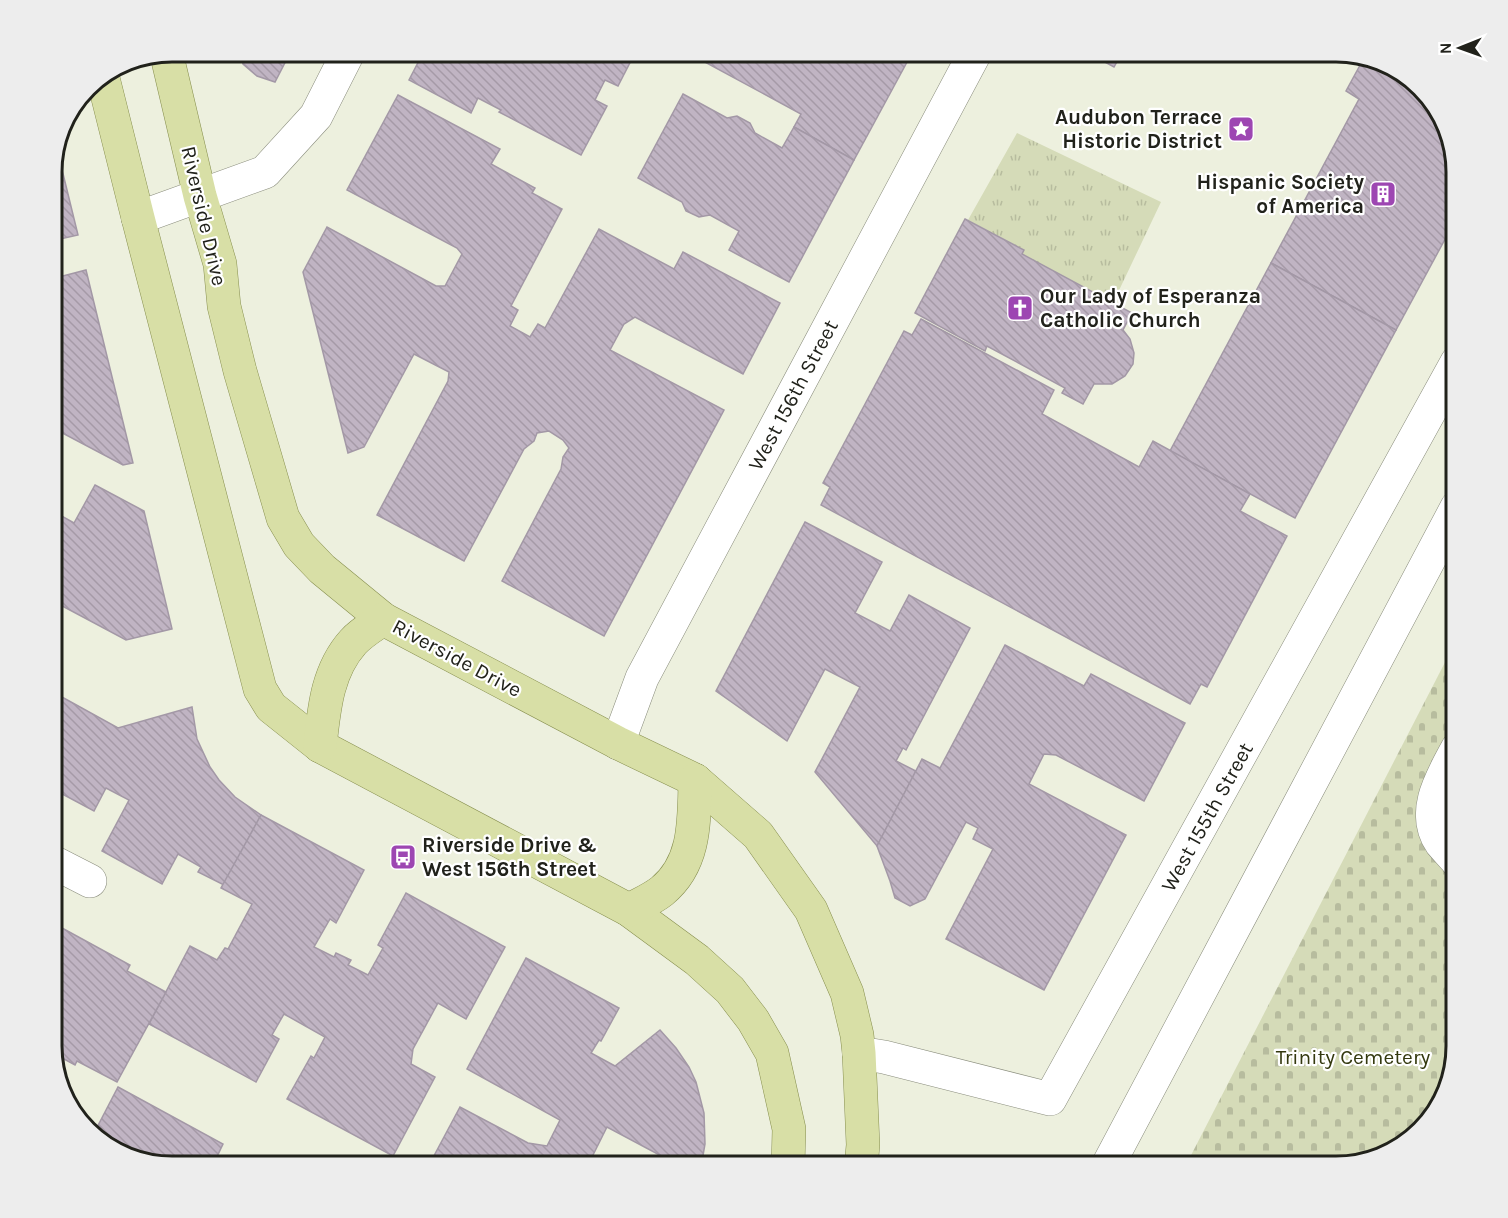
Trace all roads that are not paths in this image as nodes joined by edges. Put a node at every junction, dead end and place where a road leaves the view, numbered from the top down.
1 (168, 62) edge
2 (344, 62) edge
3 (970, 62) edge
4 (105, 84) edge
5 (200, 196) junction
6 (138, 218) junction
7 (1446, 382) edge
8 (1446, 528) edge
9 (383, 619) junction
10 (618, 743) junction
11 (320, 746) junction
12 (1446, 770) edge
13 (695, 780) junction
14 (1446, 849) edge
15 (62, 867) edge
16 (90, 881) dead end
17 (629, 910) junction
18 (859, 1053) junction
19 (788, 1156) edge
20 (862, 1156) edge
21 (1113, 1156) edge

1 - 5 main road, Riverside Drive
2 - 5 street
3 - 10 street, West 156th Street
4 - 6 main road
5 - 6 street
5 - 9 main road, Riverside Drive
6 - 11 main road
7 - 18 street, West 155th Street
8 - 21 street
9 - 10 main road, Riverside Drive
9 - 11 main road
10 - 13 main road, Riverside Drive
11 - 17 main road
12 - 14 street
13 - 17 main road
13 - 18 main road, Riverside Drive
15 - 16 street
17 - 19 main road
18 - 20 main road, Riverside Drive

